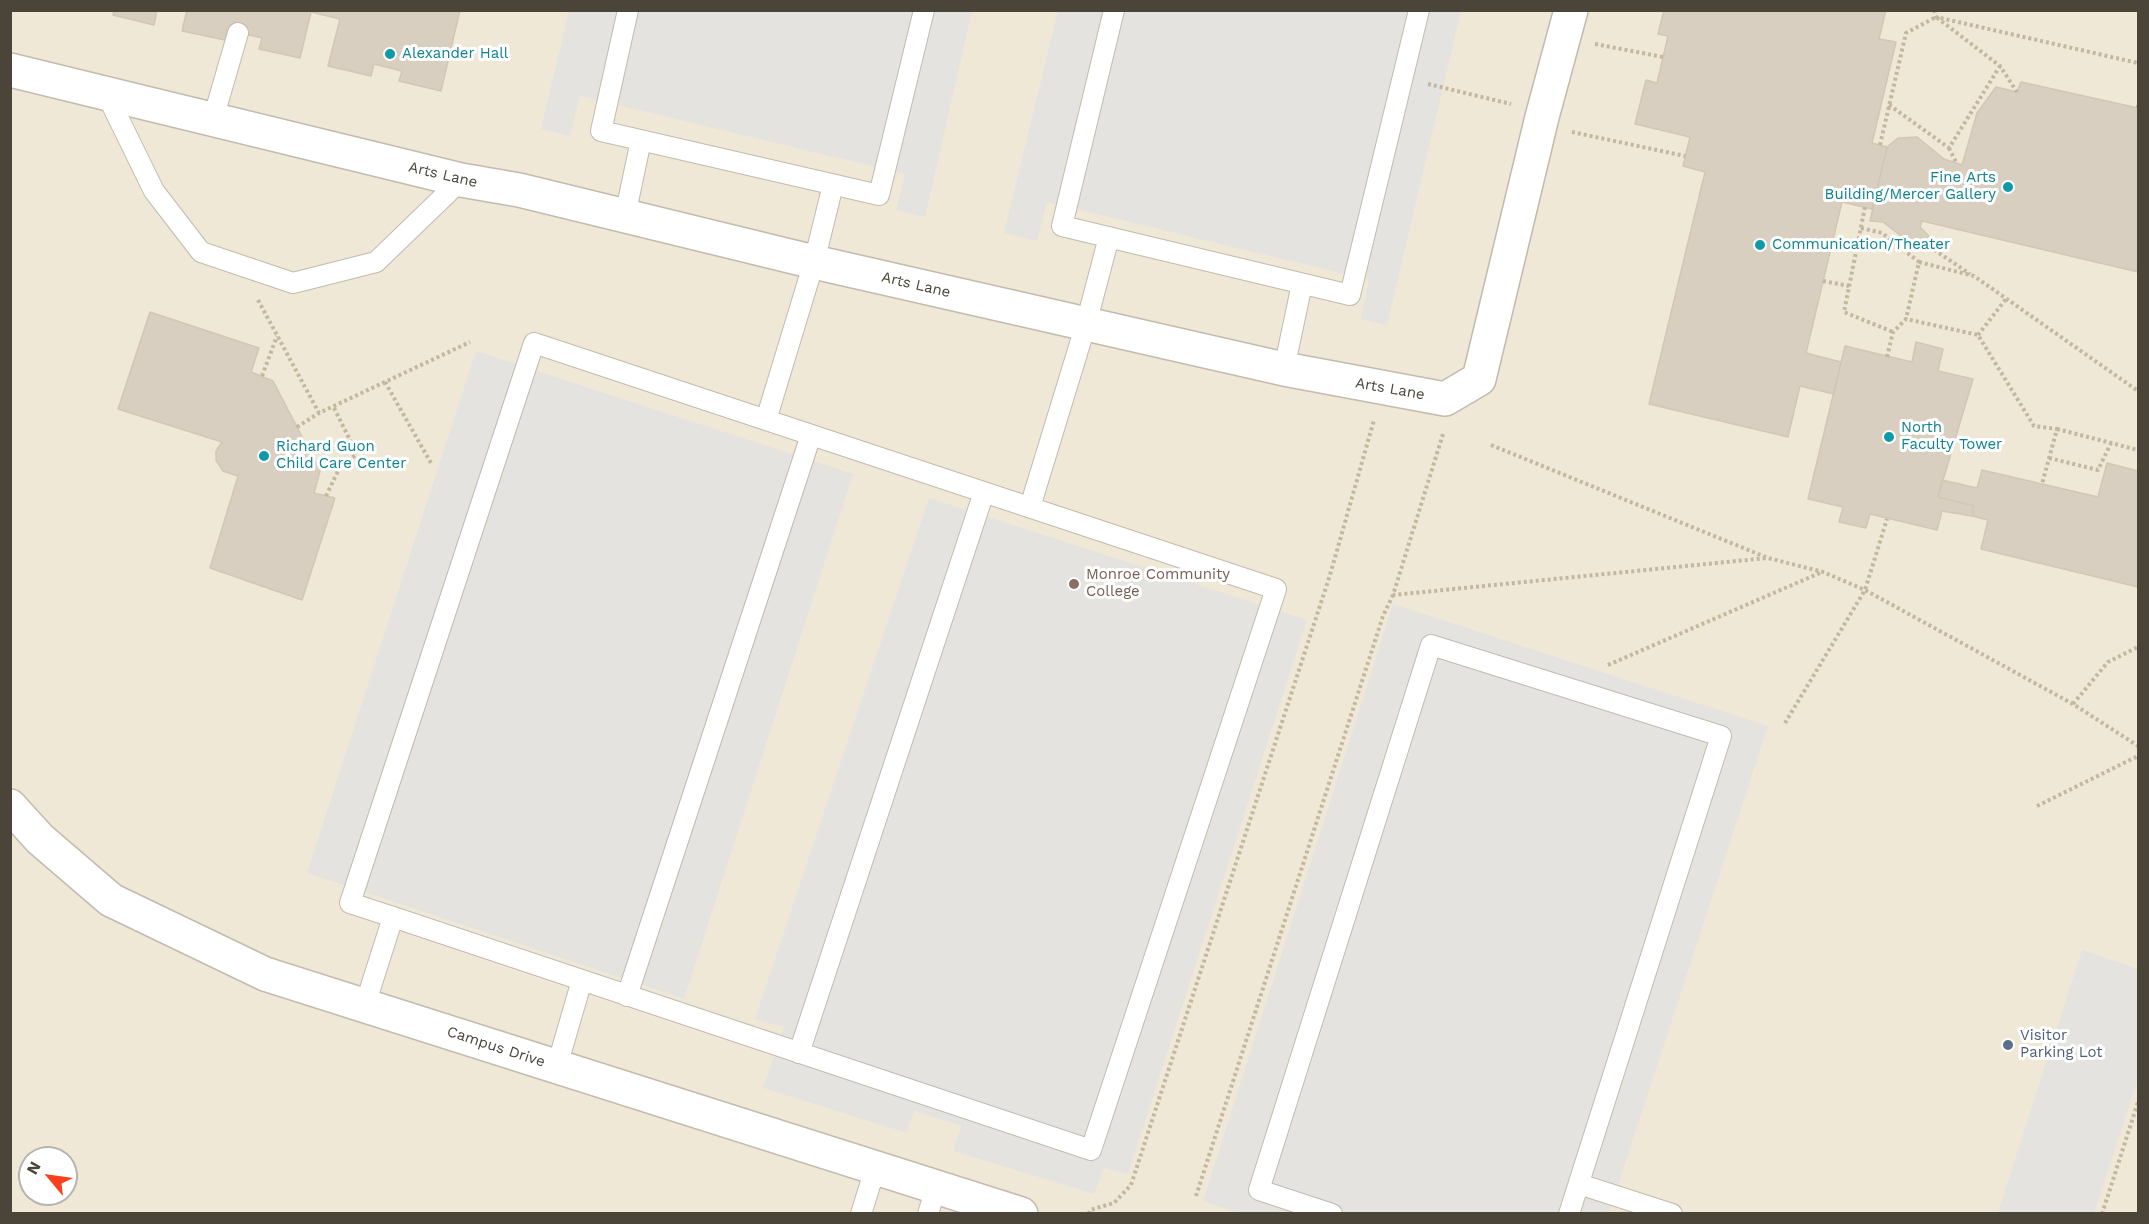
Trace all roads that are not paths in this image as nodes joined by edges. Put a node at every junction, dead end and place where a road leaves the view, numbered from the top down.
1 (628, 10) edge
2 (924, 10) edge
3 (1114, 10) edge
4 (1419, 10) edge
5 (1574, 31) edge
6 (238, 33) dead end
7 (10, 70) edge
8 (106, 93) junction
9 (213, 119) junction
10 (641, 140) junction
11 (461, 180) junction
12 (833, 185) junction
13 (625, 216) junction
14 (1109, 237) junction
15 (814, 262) junction
16 (1302, 284) junction
17 (1086, 324) junction
18 (1284, 369) junction
19 (766, 420) junction
20 (812, 435) junction
21 (984, 492) junction
22 (1030, 507) junction
23 (10, 806) edge
24 (393, 917) junction
25 (582, 981) junction
26 (627, 996) junction
27 (365, 1005) junction
28 (799, 1053) junction
29 (557, 1066) junction
30 (875, 1168) junction
31 (1579, 1184) junction
32 (932, 1200) edge
33 (1298, 1208) edge
34 (861, 1214) edge
35 (1021, 1214) edge
36 (1332, 1214) edge
37 (1569, 1214) edge
38 (1672, 1214) edge

1 - 10 lane
2 - 12 lane
3 - 14 lane
4 - 16 lane
5 - 18 street, Arts Lane
6 - 9 lane
7 - 8 street, Arts Lane
8 - 9 street, Arts Lane
8 - 11 lane
9 - 11 street, Arts Lane
10 - 12 lane
10 - 13 lane
11 - 13 street, Arts Lane
12 - 15 lane
13 - 15 street, Arts Lane
14 - 16 lane
14 - 17 lane
15 - 17 street, Arts Lane
15 - 19 lane
16 - 18 lane
17 - 18 street, Arts Lane
17 - 22 lane
19 - 20 lane
19 - 24 lane
20 - 21 lane
20 - 26 lane
21 - 22 lane
21 - 28 lane
22 - 28 lane
23 - 27 street, Campus Drive
24 - 25 lane
24 - 27 lane
25 - 26 lane
25 - 29 lane
26 - 28 lane
27 - 29 street, Campus Drive
29 - 30 street, Campus Drive
30 - 32 street, Campus Drive
30 - 34 lane
31 - 33 lane
31 - 37 lane
31 - 38 lane
32 - 35 street, Campus Drive
33 - 36 lane

